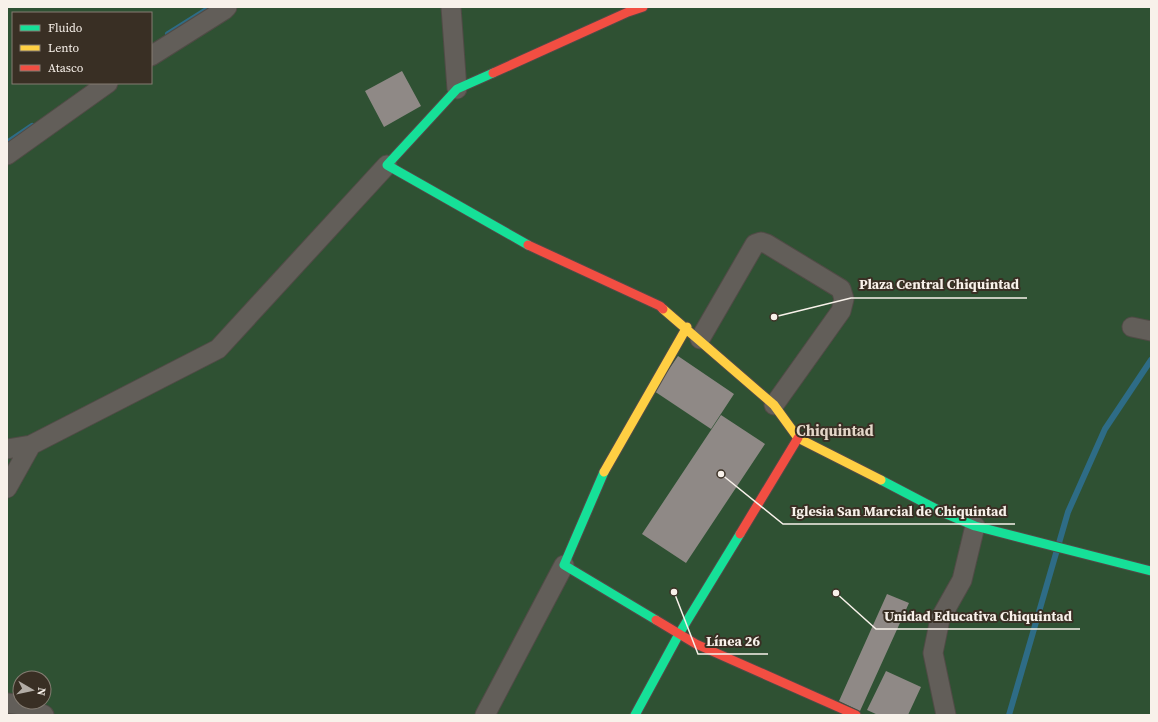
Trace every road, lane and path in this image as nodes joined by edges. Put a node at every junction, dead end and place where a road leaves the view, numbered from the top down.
1 (227, 7) edge
2 (451, 7) edge
3 (643, 7) edge
4 (152, 55) edge
5 (107, 84) edge
6 (456, 89) junction
7 (7, 155) edge
8 (387, 165) junction
9 (1132, 327) dead end
10 (1151, 331) edge
11 (694, 333) junction
12 (774, 405) junction
13 (798, 438) junction
14 (31, 445) junction
15 (7, 449) edge
16 (7, 488) edge
17 (975, 526) junction
18 (564, 565) junction
19 (1151, 571) edge
20 (679, 634) junction
21 (7, 703) edge
22 (44, 715) edge
23 (485, 715) edge
24 (634, 715) edge
25 (856, 715) edge
26 (946, 715) edge

1 - 4 street
2 - 6 street
3 - 6 street
5 - 7 street
6 - 8 street
8 - 11 street
8 - 14 street
9 - 10 street
11 - 12 street
11 - 12 street
11 - 18 street
12 - 13 street
13 - 17 street
13 - 20 street
14 - 15 street
14 - 16 street
17 - 19 street
17 - 26 street
18 - 20 street
18 - 23 street
20 - 24 street
20 - 25 street
21 - 22 street

